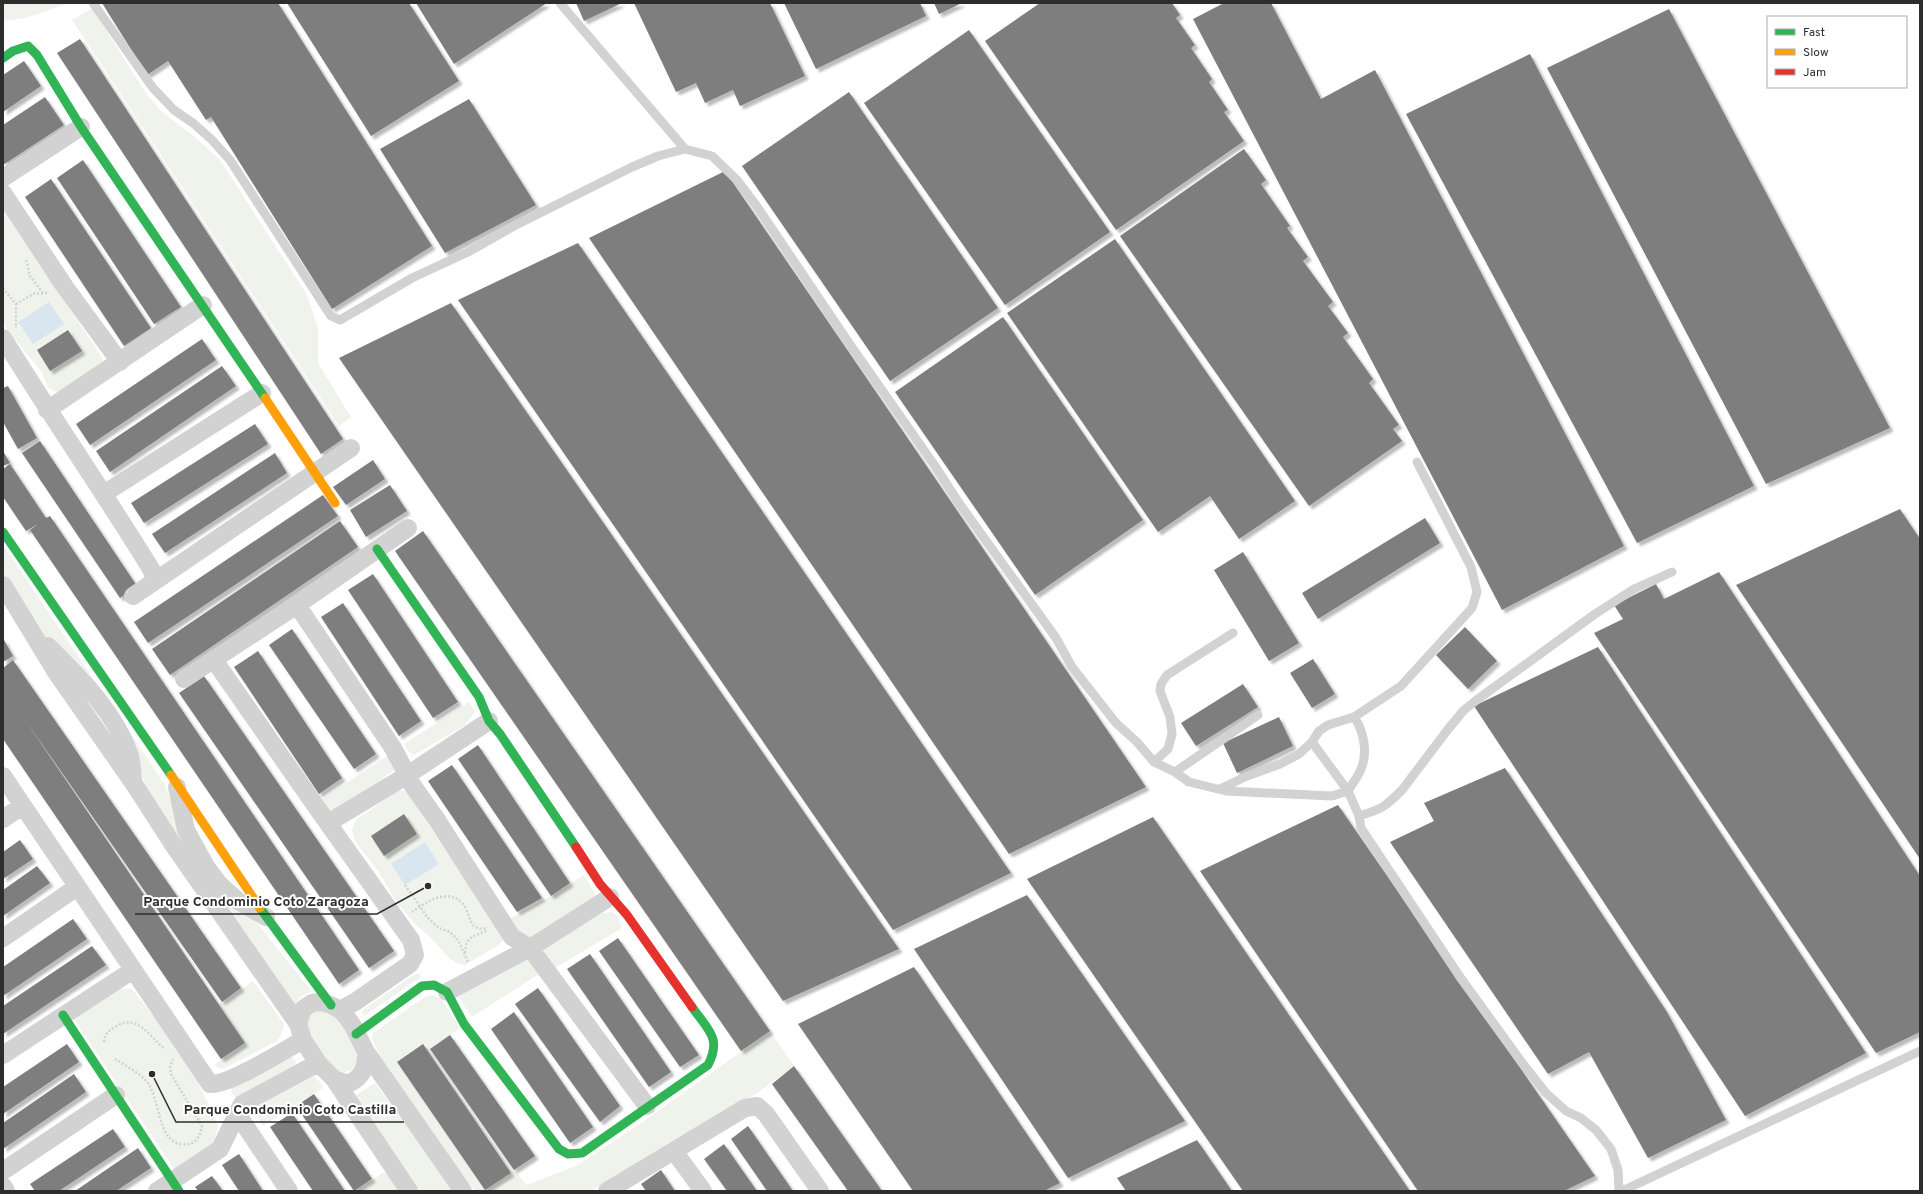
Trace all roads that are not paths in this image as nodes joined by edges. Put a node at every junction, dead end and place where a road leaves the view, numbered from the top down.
1 (93, 3) edge
2 (560, 3) edge
3 (3, 58) edge
4 (81, 127) junction
5 (685, 149) junction
6 (3, 178) edge
7 (3, 193) edge
8 (203, 305) junction
9 (5, 341) edge
10 (120, 362) junction
11 (262, 393) junction
12 (48, 410) junction
13 (351, 448) dead end
14 (1417, 462) dead end
15 (315, 473) junction
16 (105, 494) junction
17 (335, 503) dead end
18 (408, 528) dead end
19 (3, 532) edge
20 (377, 549) junction
21 (1672, 572) dead end
22 (155, 581) junction
23 (3, 585) edge
24 (133, 596) dead end
25 (297, 605) junction
26 (1233, 633) dead end
27 (214, 660) junction
28 (184, 679) dead end
29 (1258, 715) dead end
30 (1354, 717) junction
31 (489, 721) junction
32 (1312, 742) junction
33 (1154, 762) junction
34 (1175, 772) junction
35 (3, 776) edge
36 (406, 776) junction
37 (176, 782) joint
38 (1220, 789) junction
39 (1348, 791) junction
40 (22, 806) junction
41 (1358, 816) junction
42 (3, 819) edge
43 (328, 824) junction
44 (77, 887) junction
45 (610, 897) junction
46 (266, 917) joint
47 (3, 938) edge
48 (530, 948) junction
49 (133, 970) junction
50 (447, 992) junction
51 (335, 1007) junction
52 (63, 1015) junction
53 (300, 1032) junction
54 (356, 1034) junction
55 (1920, 1051) edge
56 (366, 1052) junction
57 (3, 1055) edge
58 (318, 1063) junction
59 (334, 1079) junction
60 (116, 1095) junction
61 (647, 1106) junction
62 (238, 1115) junction
63 (674, 1151) junction
64 (3, 1171) edge
65 (3, 1186) edge
66 (176, 1186) edge
67 (6, 1191) edge
68 (157, 1191) edge
69 (289, 1191) edge
70 (409, 1191) edge
71 (463, 1191) edge
72 (607, 1191) edge
73 (703, 1191) edge
74 (820, 1191) edge
75 (1620, 1191) edge

1 - 5 lane
2 - 5 lane
3 - 4 street
4 - 6 street
4 - 8 street
5 - 33 lane
7 - 10 street
8 - 10 street
8 - 11 street
9 - 12 street
10 - 12 street
11 - 15 street
11 - 16 street
12 - 16 street
13 - 15 street
14 - 30 lane
15 - 17 street
15 - 22 street
16 - 22 street
18 - 20 street
19 - 37 street
20 - 25 street
20 - 31 street
21 - 41 lane
22 - 24 street
23 - 53 street
25 - 27 street
25 - 36 street
26 - 33 lane
27 - 28 street
27 - 43 street
29 - 34 lane
30 - 32 lane
30 - 39 lane
31 - 36 street
31 - 45 street
32 - 38 lane
32 - 39 lane
33 - 34 lane
34 - 38 lane
35 - 40 street
36 - 43 street
36 - 48 street
37 - 46 street
38 - 39 lane
39 - 41 lane
40 - 42 street
40 - 44 street
41 - 75 lane
43 - 51 street
44 - 47 street
44 - 49 street
45 - 48 street
45 - 61 street
46 - 51 street
48 - 50 street
48 - 61 street
49 - 52 street
49 - 53 street
50 - 54 street
50 - 61 street
51 - 53 street
51 - 54 street
52 - 57 street
52 - 60 street
53 - 58 street
54 - 56 street
55 - 75 lane
56 - 59 street
56 - 71 street
58 - 59 street
58 - 62 street
59 - 70 street
60 - 64 street
60 - 66 street
62 - 66 street
62 - 69 street
63 - 72 street
63 - 73 street
63 - 74 street
65 - 67 street
66 - 68 street

